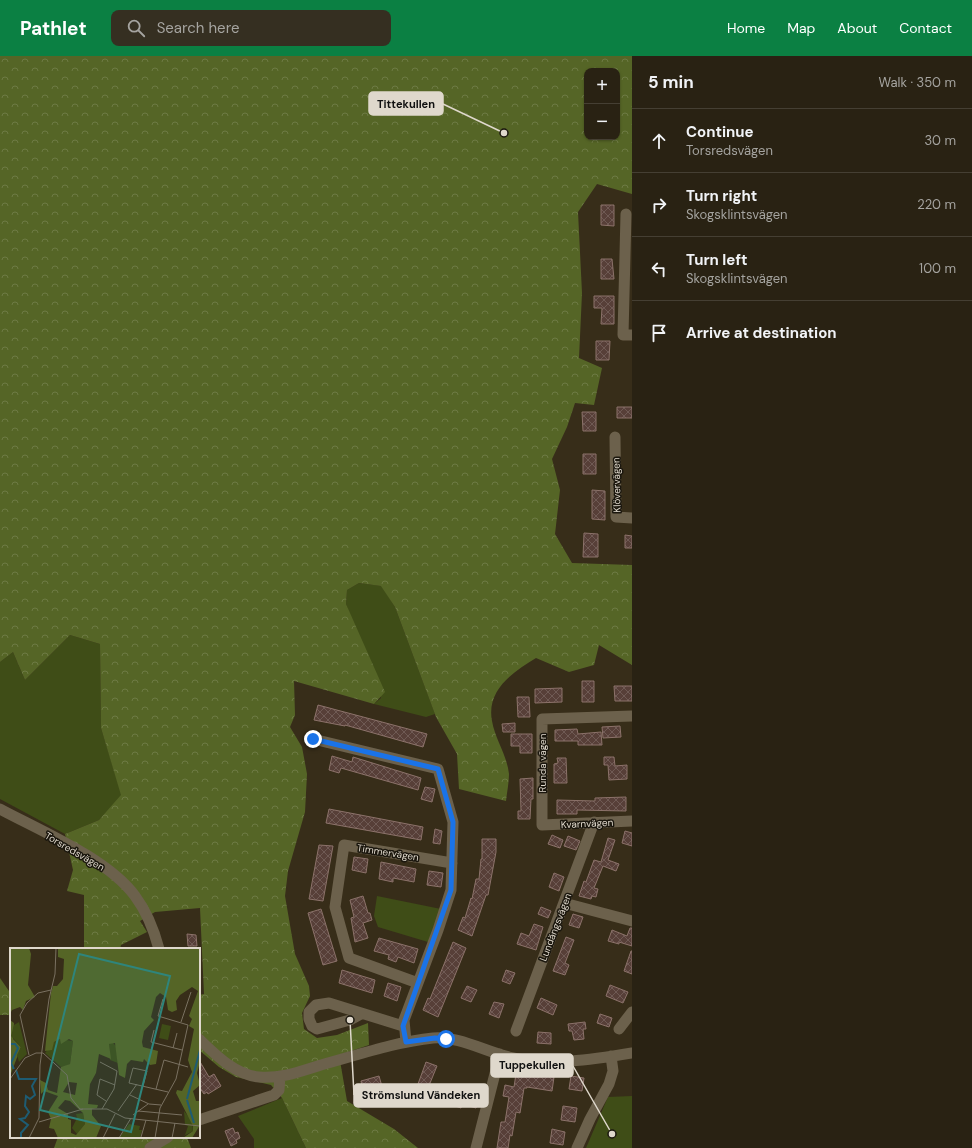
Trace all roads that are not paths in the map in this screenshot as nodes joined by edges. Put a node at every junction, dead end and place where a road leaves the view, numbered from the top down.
1 (626, 214) dead end
2 (632, 335) edge
3 (615, 437) dead end
4 (632, 518) edge
5 (632, 716) edge
6 (313, 739) dead end
7 (0, 809) edge
8 (632, 820) edge
9 (594, 822) junction
10 (542, 825) joint
11 (452, 863) junction
12 (564, 903) junction
13 (632, 921) edge
14 (159, 948) edge
15 (418, 983) junction
16 (632, 1012) edge
17 (361, 1014) dead end
18 (403, 1026) junction
19 (619, 1029) dead end
20 (516, 1031) dead end
21 (200, 1040) edge
22 (406, 1042) junction
23 (632, 1053) edge
24 (500, 1054) junction
25 (611, 1056) junction
26 (280, 1076) junction
27 (200, 1120) edge
28 (166, 1138) edge
29 (150, 1148) edge
30 (476, 1148) edge
31 (577, 1148) edge

1 - 2 street
3 - 4 street, Klövervägen
5 - 10 street, Runda vägen
6 - 11 street
7 - 14 street, Torsredsvägen
8 - 9 street, Kvarnvägen
9 - 10 street, Kvarnvägen
9 - 12 street, Lundängsvägen
11 - 15 street
11 - 15 street, Timmervägen
12 - 13 street
12 - 20 street, Lundängsvägen
15 - 18 street
16 - 19 street
17 - 18 street
18 - 22 street
21 - 26 street
22 - 24 street
22 - 26 street
23 - 25 street
24 - 25 street
24 - 30 street
25 - 31 street
26 - 27 street
28 - 29 street

